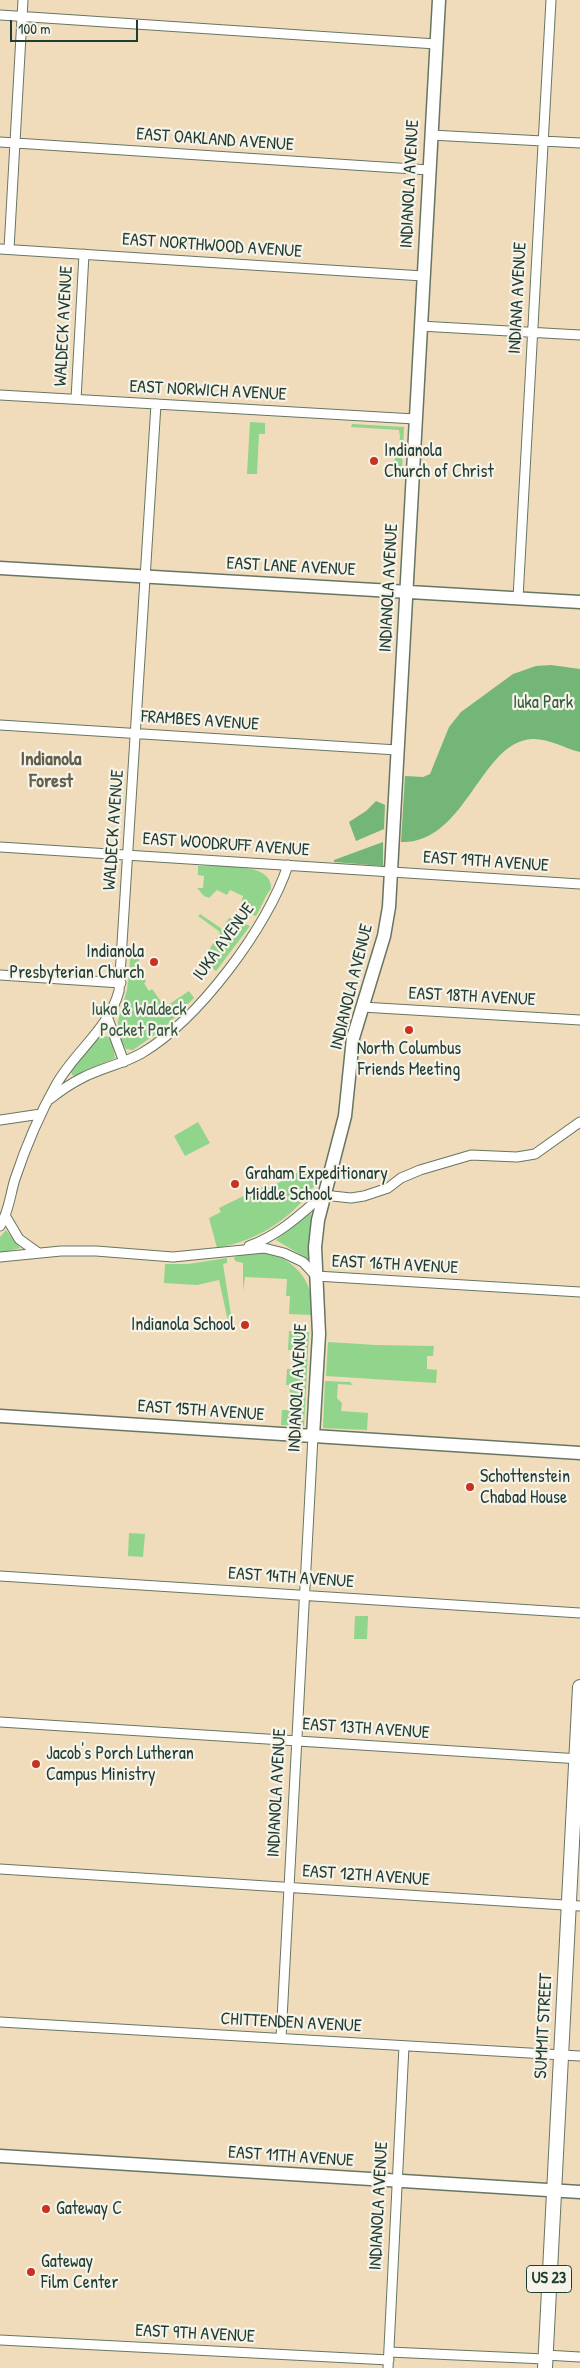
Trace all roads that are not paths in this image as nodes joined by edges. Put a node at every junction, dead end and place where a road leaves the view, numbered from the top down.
1 (23, 0) edge
2 (438, 0) edge
3 (551, 0) edge
4 (0, 15) edge
5 (22, 16) junction
6 (436, 44) junction
7 (430, 135) junction
8 (543, 141) junction
9 (0, 142) edge
10 (15, 143) junction
11 (580, 144) edge
12 (429, 170) junction
13 (4, 249) edge
14 (84, 254) junction
15 (423, 276) junction
16 (420, 326) junction
17 (532, 332) junction
18 (580, 335) edge
19 (0, 395) edge
20 (76, 399) junction
21 (156, 404) junction
22 (415, 419) junction
23 (0, 568) edge
24 (146, 576) junction
25 (406, 592) junction
26 (518, 598) junction
27 (580, 602) edge
28 (0, 725) edge
29 (137, 734) junction
30 (397, 750) junction
31 (0, 847) edge
32 (129, 855) junction
33 (288, 865) junction
34 (391, 872) junction
35 (580, 884) edge
36 (0, 975) edge
37 (121, 983) junction
38 (362, 1007) junction
39 (108, 1019) junction
40 (580, 1020) edge
41 (124, 1062) junction
42 (47, 1101) junction
43 (41, 1114) junction
44 (0, 1120) edge
45 (580, 1122) edge
46 (323, 1194) junction
47 (6, 1217) junction
48 (0, 1226) edge
49 (243, 1249) junction
50 (37, 1252) junction
51 (0, 1257) edge
52 (316, 1276) junction
53 (580, 1292) edge
54 (0, 1416) edge
55 (313, 1436) junction
56 (580, 1453) edge
57 (0, 1576) edge
58 (305, 1596) junction
59 (580, 1613) edge
60 (580, 1686) edge
61 (0, 1722) edge
62 (297, 1741) junction
63 (578, 1758) edge
64 (0, 1869) edge
65 (289, 1888) junction
66 (575, 1906) edge
67 (0, 2022) edge
68 (281, 2038) junction
69 (404, 2046) junction
70 (561, 2055) junction
71 (580, 2056) edge
72 (0, 2156) edge
73 (397, 2181) junction
74 (554, 2191) junction
75 (580, 2192) edge
76 (0, 2340) edge
77 (580, 2357) edge
78 (389, 2360) edge
79 (545, 2361) edge

1 - 5 street
2 - 6 street, INDIANOLA AVENUE
3 - 8 street, INDIANA AVENUE
4 - 5 street
5 - 6 street
5 - 10 street
6 - 7 street, INDIANOLA AVENUE
7 - 8 street
7 - 12 street, INDIANOLA AVENUE
8 - 11 street
8 - 17 street, INDIANA AVENUE
9 - 10 street, EAST OAKLAND AVENUE
10 - 12 street, EAST OAKLAND AVENUE
10 - 13 street
12 - 15 street, INDIANOLA AVENUE
13 - 14 street, EAST NORTHWOOD AVENUE
14 - 15 street, EAST NORTHWOOD AVENUE
14 - 20 street, WALDECK AVENUE
15 - 16 street, INDIANOLA AVENUE
16 - 17 street
16 - 22 street, INDIANOLA AVENUE
17 - 18 street
17 - 26 street, INDIANA AVENUE
19 - 20 street, EAST NORWICH AVENUE
20 - 21 street, EAST NORWICH AVENUE
21 - 22 street, EAST NORWICH AVENUE
21 - 24 street, WALDECK AVENUE
22 - 25 street, INDIANOLA AVENUE
23 - 24 street, EAST LANE AVENUE
24 - 25 street, EAST LANE AVENUE
24 - 29 street, WALDECK AVENUE
25 - 26 street, EAST LANE AVENUE
25 - 30 street, INDIANOLA AVENUE
26 - 27 street, EAST LANE AVENUE
28 - 29 street, FRAMBES AVENUE
29 - 30 street, FRAMBES AVENUE
29 - 32 street, WALDECK AVENUE
30 - 34 street, INDIANOLA AVENUE
31 - 32 street, EAST WOODRUFF AVENUE
32 - 33 street, EAST WOODRUFF AVENUE
32 - 37 street, WALDECK AVENUE
33 - 34 street, EAST WOODRUFF AVENUE
33 - 41 street, IUKA AVENUE
34 - 35 street, EAST 19TH AVENUE
34 - 38 street, INDIANOLA AVENUE
36 - 37 street
37 - 39 street, WALDECK AVENUE
38 - 40 street, EAST 18TH AVENUE
38 - 46 street, INDIANOLA AVENUE
39 - 41 street
39 - 42 street, WALDECK AVENUE
41 - 42 street, IUKA AVENUE
42 - 43 street, WALDECK AVENUE
43 - 44 street
43 - 47 street, WALDECK AVENUE
45 - 46 street
46 - 49 street
46 - 52 street, INDIANOLA AVENUE
47 - 48 street, WALDECK AVENUE
47 - 50 street
49 - 50 street, EAST 16TH AVENUE
49 - 52 street, EAST 16TH AVENUE
50 - 51 street, EAST 16TH AVENUE
52 - 53 street, EAST 16TH AVENUE
52 - 55 street, INDIANOLA AVENUE
54 - 55 street, EAST 15TH AVENUE
55 - 56 street, EAST 15TH AVENUE
55 - 58 street, INDIANOLA AVENUE
57 - 58 street, EAST 14TH AVENUE
58 - 59 street, EAST 14TH AVENUE
58 - 62 street, INDIANOLA AVENUE
60 - 63 main road, SUMMIT STREET / US 23
61 - 62 street, EAST 13TH AVENUE
62 - 63 street, EAST 13TH AVENUE
62 - 65 street, INDIANOLA AVENUE
63 - 66 main road, SUMMIT STREET / US 23
64 - 65 street, EAST 12TH AVENUE
65 - 66 street, EAST 12TH AVENUE
65 - 68 street, INDIANOLA AVENUE
66 - 70 main road, SUMMIT STREET / US 23
67 - 68 street, CHITTENDEN AVENUE
68 - 69 street, CHITTENDEN AVENUE
69 - 70 street, CHITTENDEN AVENUE
69 - 73 street, INDIANOLA AVENUE
70 - 71 street, CHITTENDEN AVENUE
70 - 74 main road, SUMMIT STREET / US 23
72 - 73 street, EAST 11TH AVENUE
73 - 74 street, EAST 11TH AVENUE
73 - 78 street, INDIANOLA AVENUE
74 - 75 street, EAST 11TH AVENUE
74 - 79 main road, SUMMIT STREET / US 23
76 - 78 street, EAST 9TH AVENUE
77 - 79 street, EAST 9TH AVENUE
78 - 79 street, EAST 9TH AVENUE

